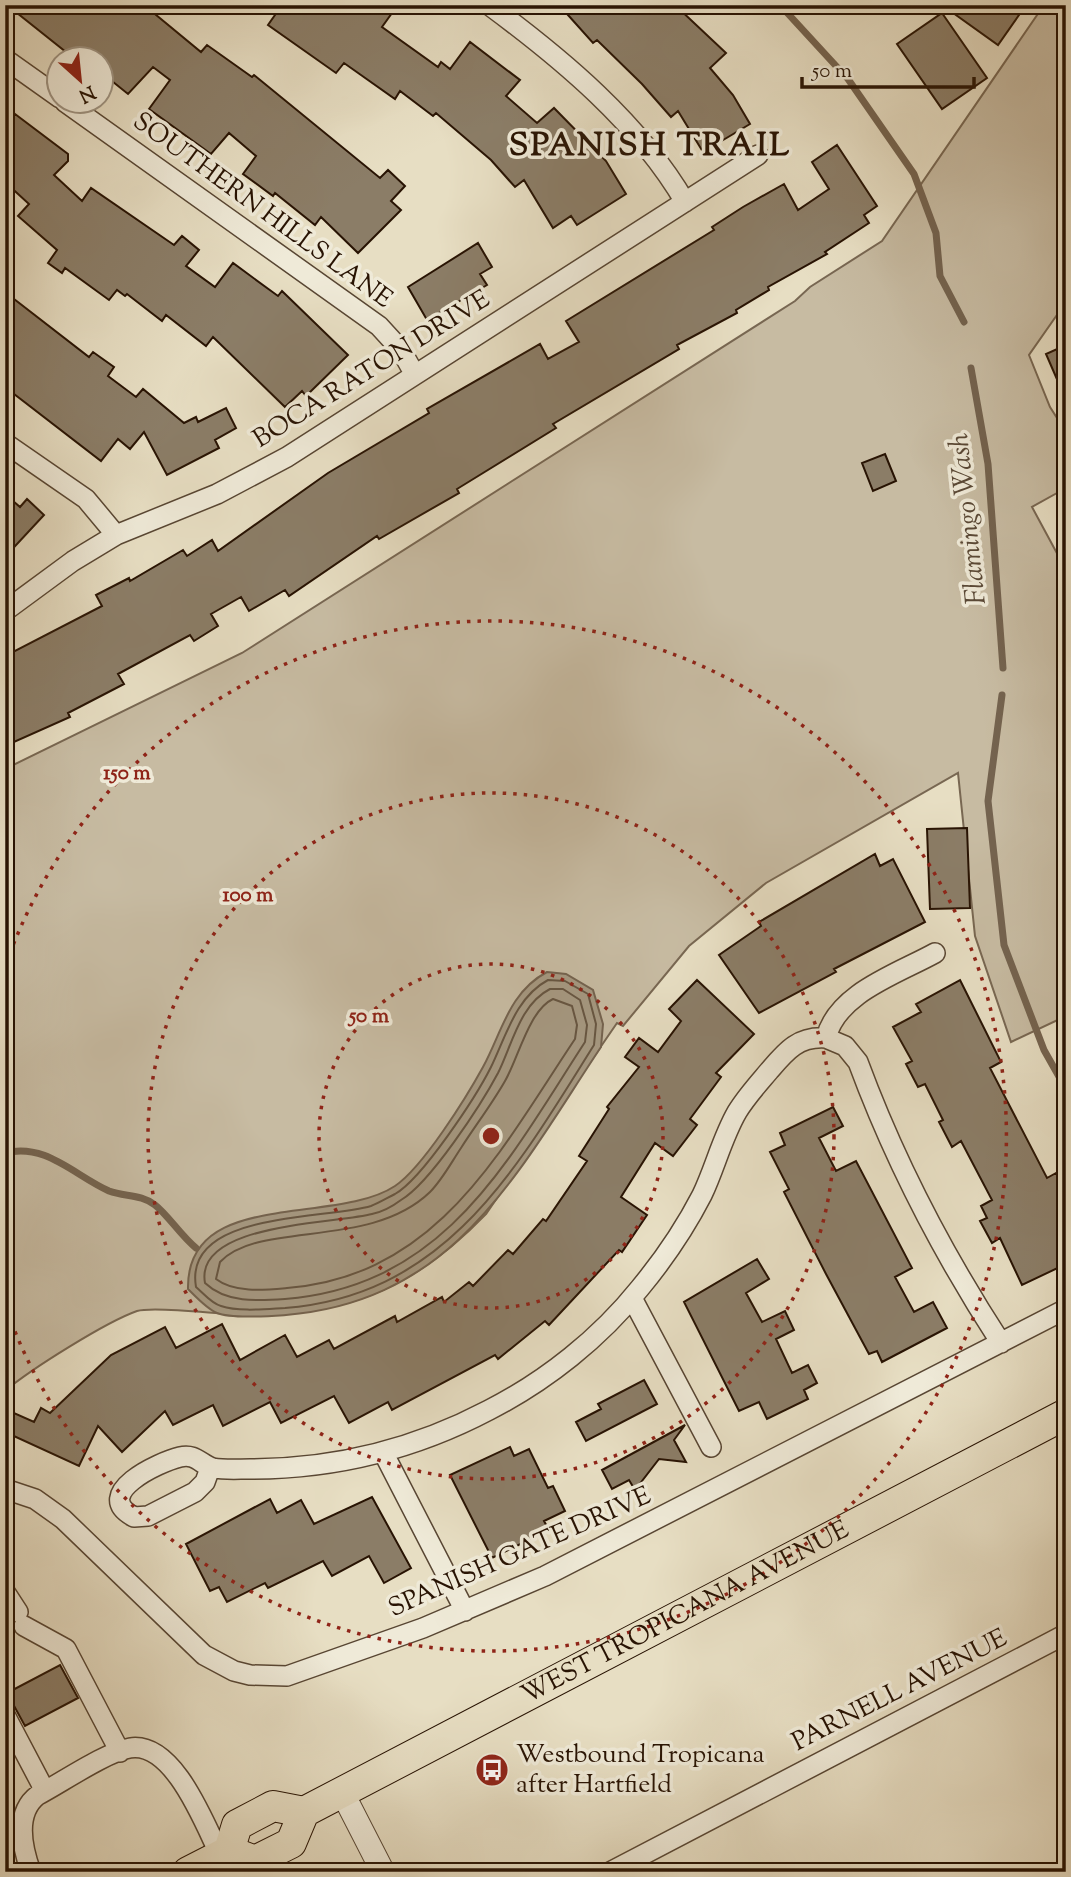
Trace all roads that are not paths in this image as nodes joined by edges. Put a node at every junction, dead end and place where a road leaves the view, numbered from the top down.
1 (489, 5) edge
2 (5, 59) edge
3 (46, 88) edge
4 (85, 116) edge
5 (758, 155) dead end
6 (685, 202) junction
7 (415, 375) junction
8 (5, 443) edge
9 (116, 535) junction
10 (5, 611) edge
11 (935, 953) dead end
12 (826, 1038) junction
13 (632, 1298) junction
14 (1066, 1309) edge
15 (1001, 1343) junction
16 (1066, 1414) edge
17 (711, 1447) dead end
18 (383, 1452) junction
19 (210, 1468) dead end
20 (10, 1492) edge
21 (5, 1592) edge
22 (465, 1611) junction
23 (1066, 1634) edge
24 (5, 1715) edge
25 (120, 1752) junction
26 (45, 1791) junction
27 (342, 1792) junction
28 (304, 1812) junction
29 (224, 1853) junction
30 (31, 1872) edge
31 (188, 1872) edge
32 (383, 1872) edge
33 (610, 1872) edge

1 - 6 street
2 - 3 street
4 - 7 street, SOUTHERN HILLS LANE
5 - 6 street, BOCA RATON DRIVE
6 - 7 street, BOCA RATON DRIVE
7 - 9 street, BOCA RATON DRIVE
8 - 9 street
9 - 10 street, BOCA RATON DRIVE
11 - 12 street
12 - 13 street
12 - 15 street
13 - 17 street
13 - 18 street
14 - 15 street, SPANISH GATE DRIVE
15 - 22 street, SPANISH GATE DRIVE
16 - 27 main road, WEST TROPICANA AVENUE
18 - 19 street
18 - 22 street
20 - 22 street, SPANISH GATE DRIVE
21 - 25 street
23 - 33 street, PARNELL AVENUE
24 - 26 street
25 - 26 street
25 - 29 street
26 - 30 street
27 - 28 main road, WEST TROPICANA AVENUE
27 - 32 street
28 - 29 main road
28 - 29 main road
29 - 31 main road

